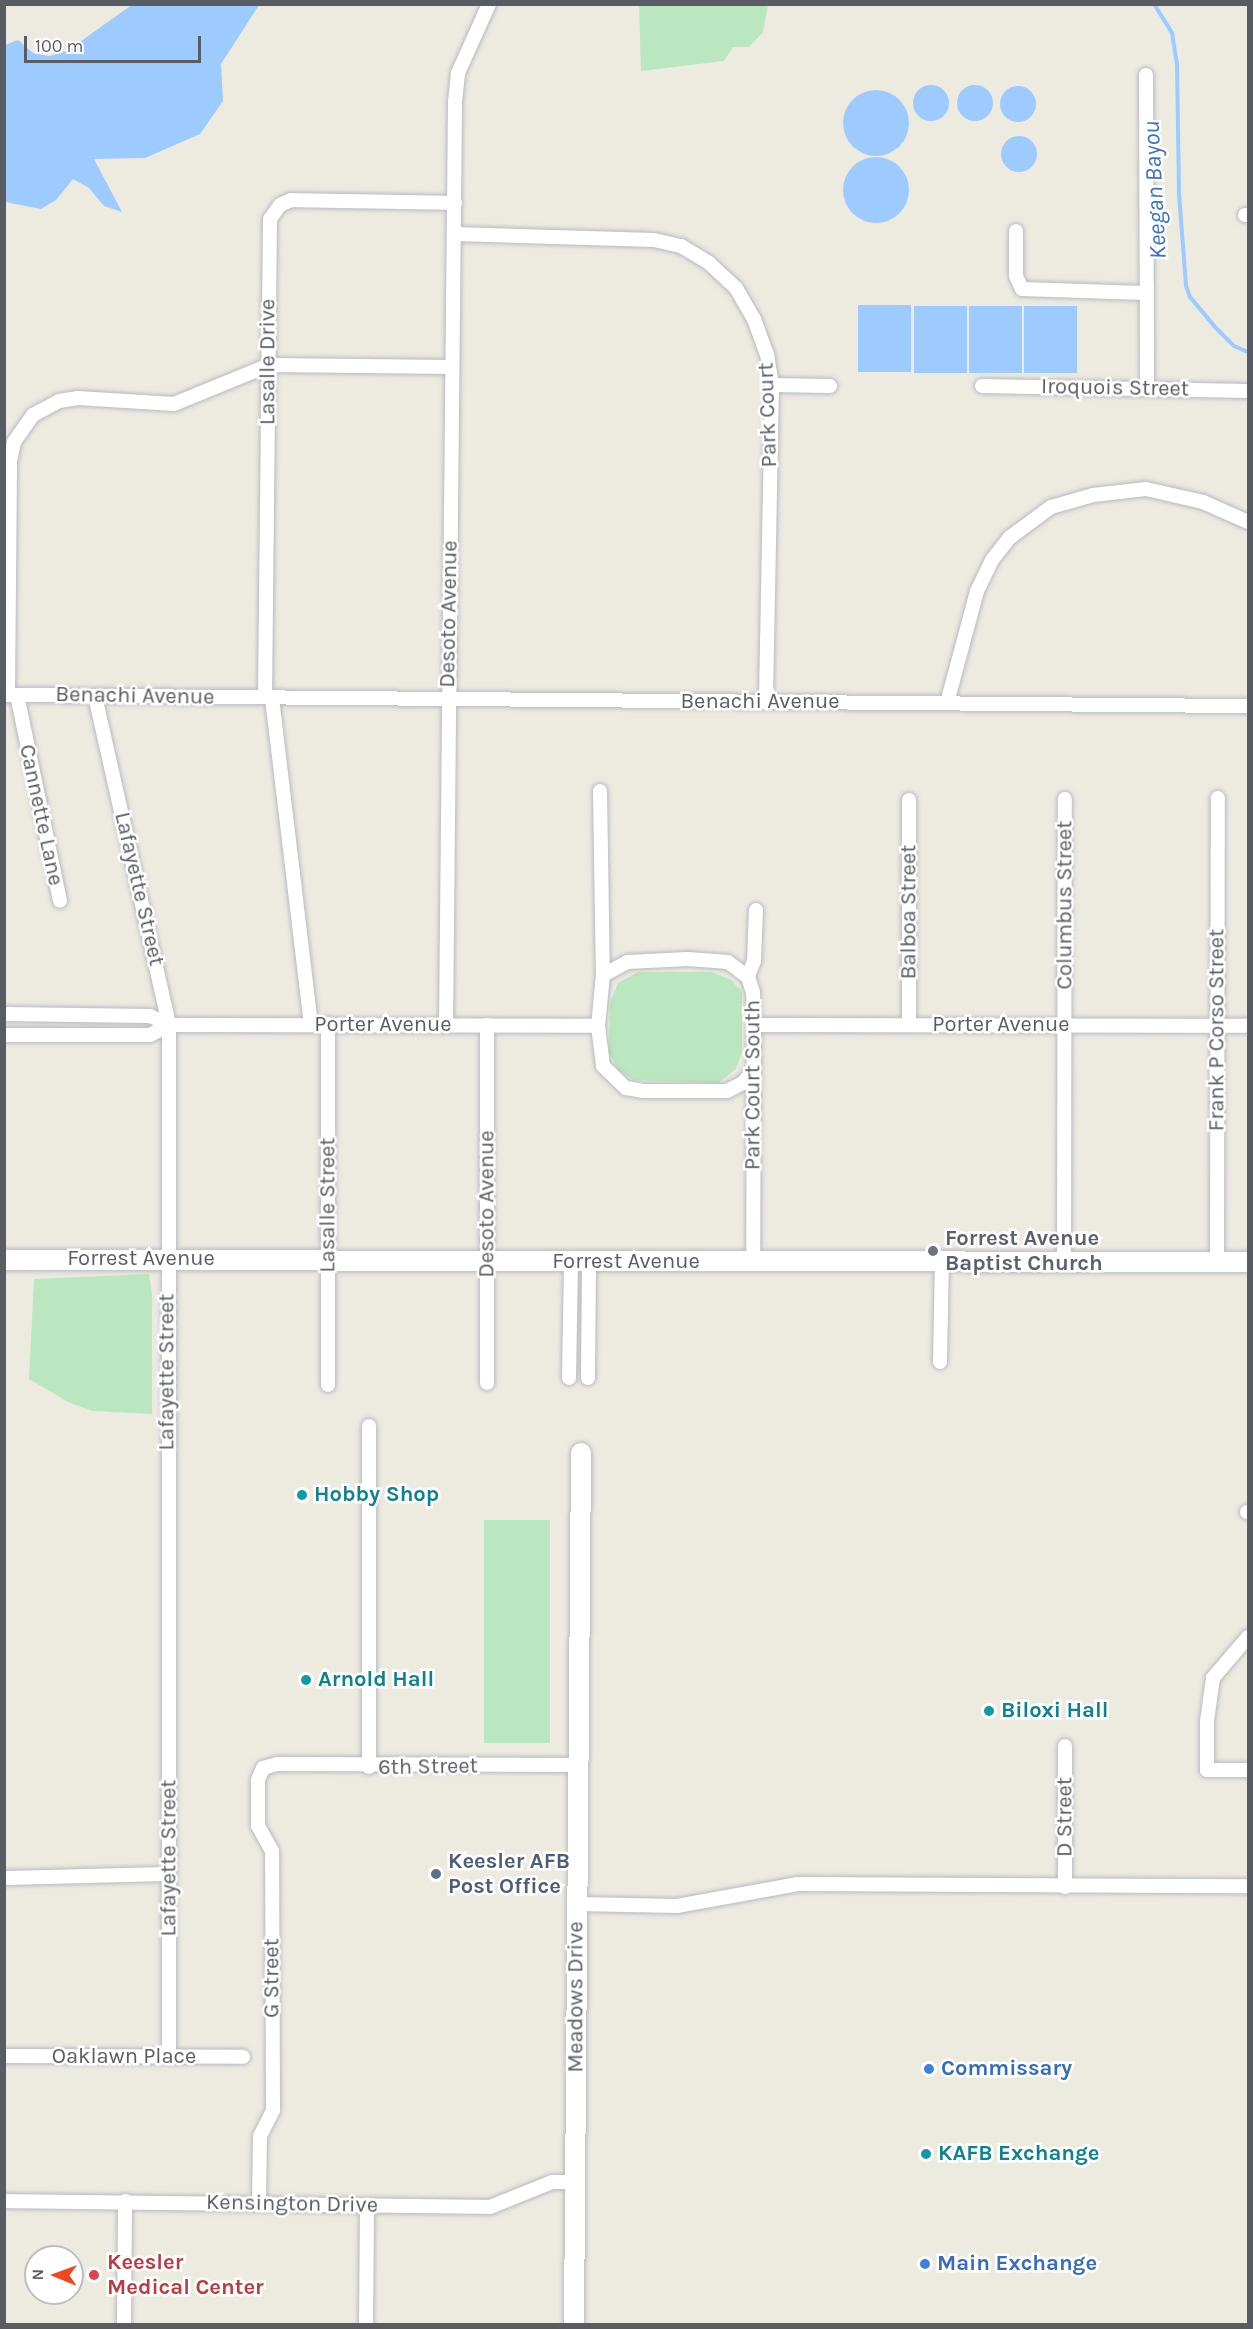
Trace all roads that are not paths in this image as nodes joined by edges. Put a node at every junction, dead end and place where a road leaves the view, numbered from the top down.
1 (489, 4) edge
2 (1146, 75) dead end
3 (455, 203) junction
4 (1017, 231) dead end
5 (454, 234) junction
6 (1144, 293) junction
7 (269, 365) junction
8 (452, 367) junction
9 (772, 385) junction
10 (831, 386) dead end
11 (982, 386) dead end
12 (1147, 389) junction
13 (1248, 391) edge
14 (1248, 522) edge
15 (10, 695) edge
16 (96, 696) junction
17 (268, 697) junction
18 (447, 700) junction
19 (766, 702) junction
20 (947, 703) junction
21 (1248, 706) edge
22 (600, 791) dead end
23 (1218, 798) dead end
24 (1065, 799) dead end
25 (909, 800) dead end
26 (60, 901) dead end
27 (756, 910) dead end
28 (603, 975) junction
29 (747, 976) junction
30 (4, 1014) edge
31 (311, 1024) junction
32 (328, 1024) junction
33 (168, 1025) junction
34 (446, 1025) junction
35 (754, 1025) junction
36 (909, 1025) junction
37 (487, 1026) junction
38 (598, 1026) junction
39 (1065, 1026) junction
40 (1218, 1026) junction
41 (1248, 1026) edge
42 (4, 1035) edge
43 (754, 1069) junction
44 (168, 1258) junction
45 (327, 1259) junction
46 (4, 1260) edge
47 (580, 1261) junction
48 (942, 1261) junction
49 (487, 1262) junction
50 (753, 1262) junction
51 (1064, 1262) junction
52 (1216, 1262) junction
53 (1248, 1262) edge
54 (940, 1362) dead end
55 (569, 1378) dead end
56 (588, 1378) dead end
57 (487, 1383) dead end
58 (328, 1385) dead end
59 (369, 1426) dead end
60 (581, 1453) dead end
61 (1248, 1637) edge
62 (1065, 1746) dead end
63 (277, 1764) joint
64 (578, 1765) junction
65 (369, 1767) junction
66 (1248, 1770) edge
67 (169, 1874) junction
68 (4, 1878) edge
69 (1248, 1886) edge
70 (1065, 1887) junction
71 (577, 1904) junction
72 (4, 2056) edge
73 (169, 2056) junction
74 (243, 2057) dead end
75 (575, 2182) junction
76 (4, 2200) edge
77 (125, 2201) junction
78 (259, 2204) junction
79 (367, 2206) junction
80 (124, 2325) edge
81 (366, 2325) edge
82 (574, 2325) edge

1 - 3 street, Desoto Avenue
2 - 6 street
3 - 5 street, Desoto Avenue
3 - 7 street, Lasalle Drive
4 - 6 street
5 - 8 street, Desoto Avenue
5 - 9 street, Park Court
6 - 12 street
7 - 8 street
7 - 15 street, Cannette Lane
7 - 17 street, Lasalle Drive
8 - 18 street, Desoto Avenue
9 - 10 street
9 - 19 street, Park Court
11 - 12 street, Iroquois Street
12 - 13 street, Iroquois Street
14 - 20 street
15 - 16 street, Benachi Avenue
15 - 26 street, Cannette Lane
16 - 17 street, Benachi Avenue
16 - 33 street, Lafayette Street
17 - 18 street, Benachi Avenue
17 - 31 street
18 - 19 street, Benachi Avenue
18 - 34 street, Desoto Avenue
19 - 20 street, Benachi Avenue
20 - 21 street, Benachi Avenue
22 - 28 street
23 - 40 street, Frank P Corso Street
24 - 39 street, Columbus Street
25 - 36 street, Balboa Street
27 - 29 street, Park Court South
28 - 29 street
28 - 38 street
29 - 35 street, Park Court South
30 - 33 street, Porter Avenue
31 - 32 street, Porter Avenue
31 - 33 street, Porter Avenue
32 - 34 street, Porter Avenue
32 - 45 street, Lasalle Street
33 - 42 street, Porter Avenue
33 - 44 street, Lafayette Street
34 - 37 street, Porter Avenue
35 - 36 street, Porter Avenue
35 - 43 street, Park Court South
36 - 39 street, Porter Avenue
37 - 38 street, Porter Avenue
37 - 49 street, Desoto Avenue
38 - 43 street
39 - 40 street, Porter Avenue
39 - 51 street, Columbus Street
40 - 41 street, Porter Avenue
40 - 52 street, Frank P Corso Street
43 - 50 street, Park Court South
44 - 45 street, Forrest Avenue
44 - 46 street, Forrest Avenue
44 - 67 street, Lafayette Street
45 - 49 street, Forrest Avenue
45 - 58 street, Lasalle Street
47 - 49 street, Forrest Avenue
47 - 50 street, Forrest Avenue
47 - 55 street
47 - 56 street
48 - 50 street, Forrest Avenue
48 - 51 street, Forrest Avenue
48 - 54 street
49 - 57 street, Desoto Avenue
51 - 52 street, Forrest Avenue
52 - 53 street, Forrest Avenue
59 - 65 street
60 - 64 street, Meadows Drive
61 - 66 street
62 - 70 street, D Street
63 - 65 street, 6th Street
63 - 78 street, G Street
64 - 65 street, 6th Street
64 - 71 street, Meadows Drive
67 - 68 street
67 - 73 street, Lafayette Street
69 - 70 street
70 - 71 street
71 - 75 street, Meadows Drive
72 - 73 street, Oaklawn Place
73 - 74 street, Oaklawn Place
75 - 79 street, Kensington Drive
75 - 82 street, Meadows Drive
76 - 77 street, Kensington Drive
77 - 78 street, Kensington Drive
77 - 80 street
78 - 79 street, Kensington Drive
79 - 81 street

